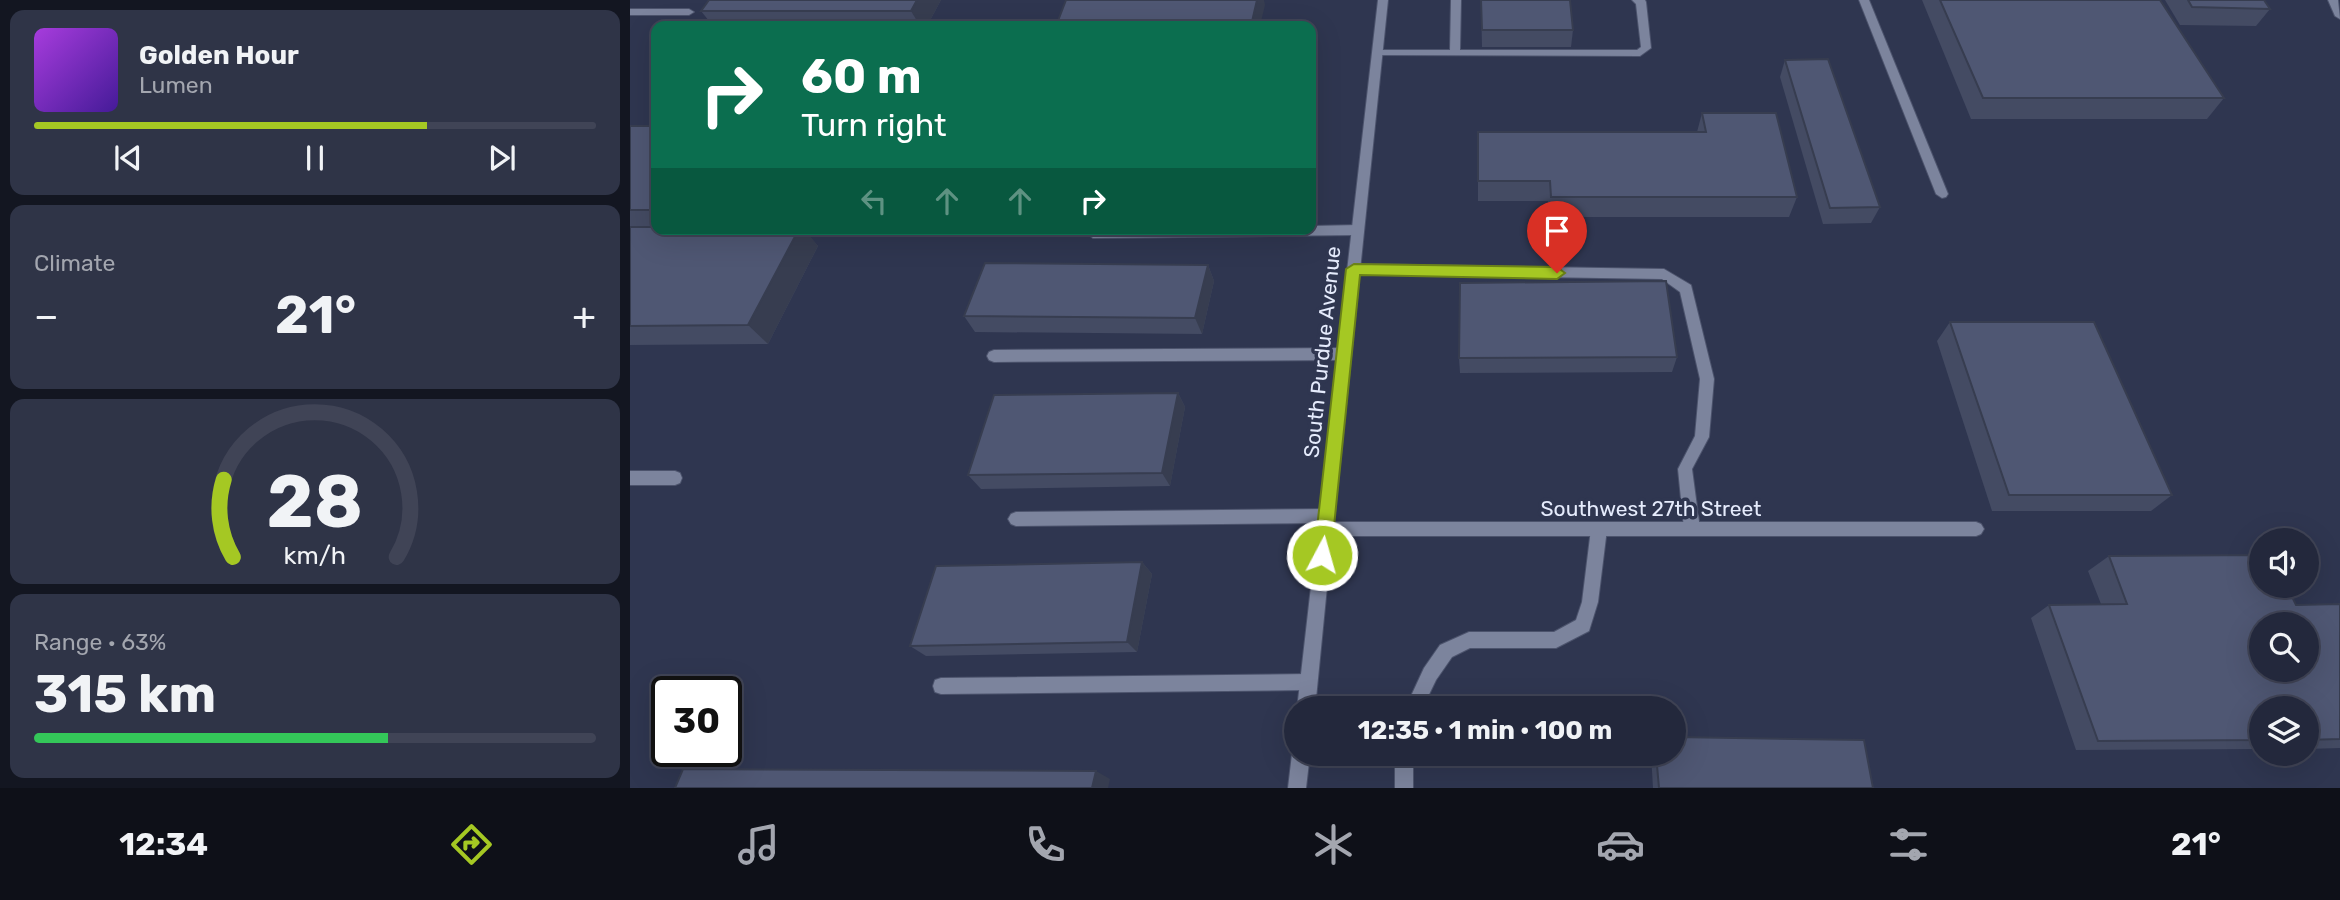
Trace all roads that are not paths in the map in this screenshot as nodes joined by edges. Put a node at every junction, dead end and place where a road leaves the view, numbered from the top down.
1 (1383, 0) edge
2 (1456, 0) edge
3 (1637, 0) edge
4 (1864, 0) edge
5 (2333, 0) edge
6 (630, 12) edge
7 (689, 12) dead end
8 (2340, 16) edge
9 (1377, 53) junction
10 (1455, 53) junction
11 (1942, 194) dead end
12 (1316, 230) edge
13 (1358, 230) junction
14 (1354, 269) junction
15 (1344, 354) junction
16 (994, 356) dead end
17 (630, 478) edge
18 (675, 478) dead end
19 (1016, 519) dead end
20 (1326, 522) junction
21 (1599, 529) junction
22 (1692, 529) junction
23 (1976, 529) dead end
24 (1309, 682) junction
25 (941, 686) dead end
26 (1307, 696) edge
27 (1419, 696) edge
28 (1300, 766) edge
29 (1404, 766) edge
30 (1297, 788) edge
31 (1404, 788) edge

1 - 9 street, South Purdue Avenue
2 - 10 street
3 - 10 street
4 - 11 street
5 - 8 street
6 - 7 street
9 - 10 street
9 - 13 street, South Purdue Avenue
12 - 13 street
13 - 14 street, South Purdue Avenue
14 - 15 street, South Purdue Avenue
14 - 22 street
15 - 16 street
15 - 20 street, South Purdue Avenue
17 - 18 street
19 - 20 street, Southwest 27th Street
20 - 21 street, Southwest 27th Street
20 - 24 street, South Purdue Avenue
21 - 22 street, Southwest 27th Street
21 - 27 street
22 - 23 street, Southwest 27th Street
24 - 25 street
24 - 26 street, South Purdue Avenue
28 - 30 street
29 - 31 street

